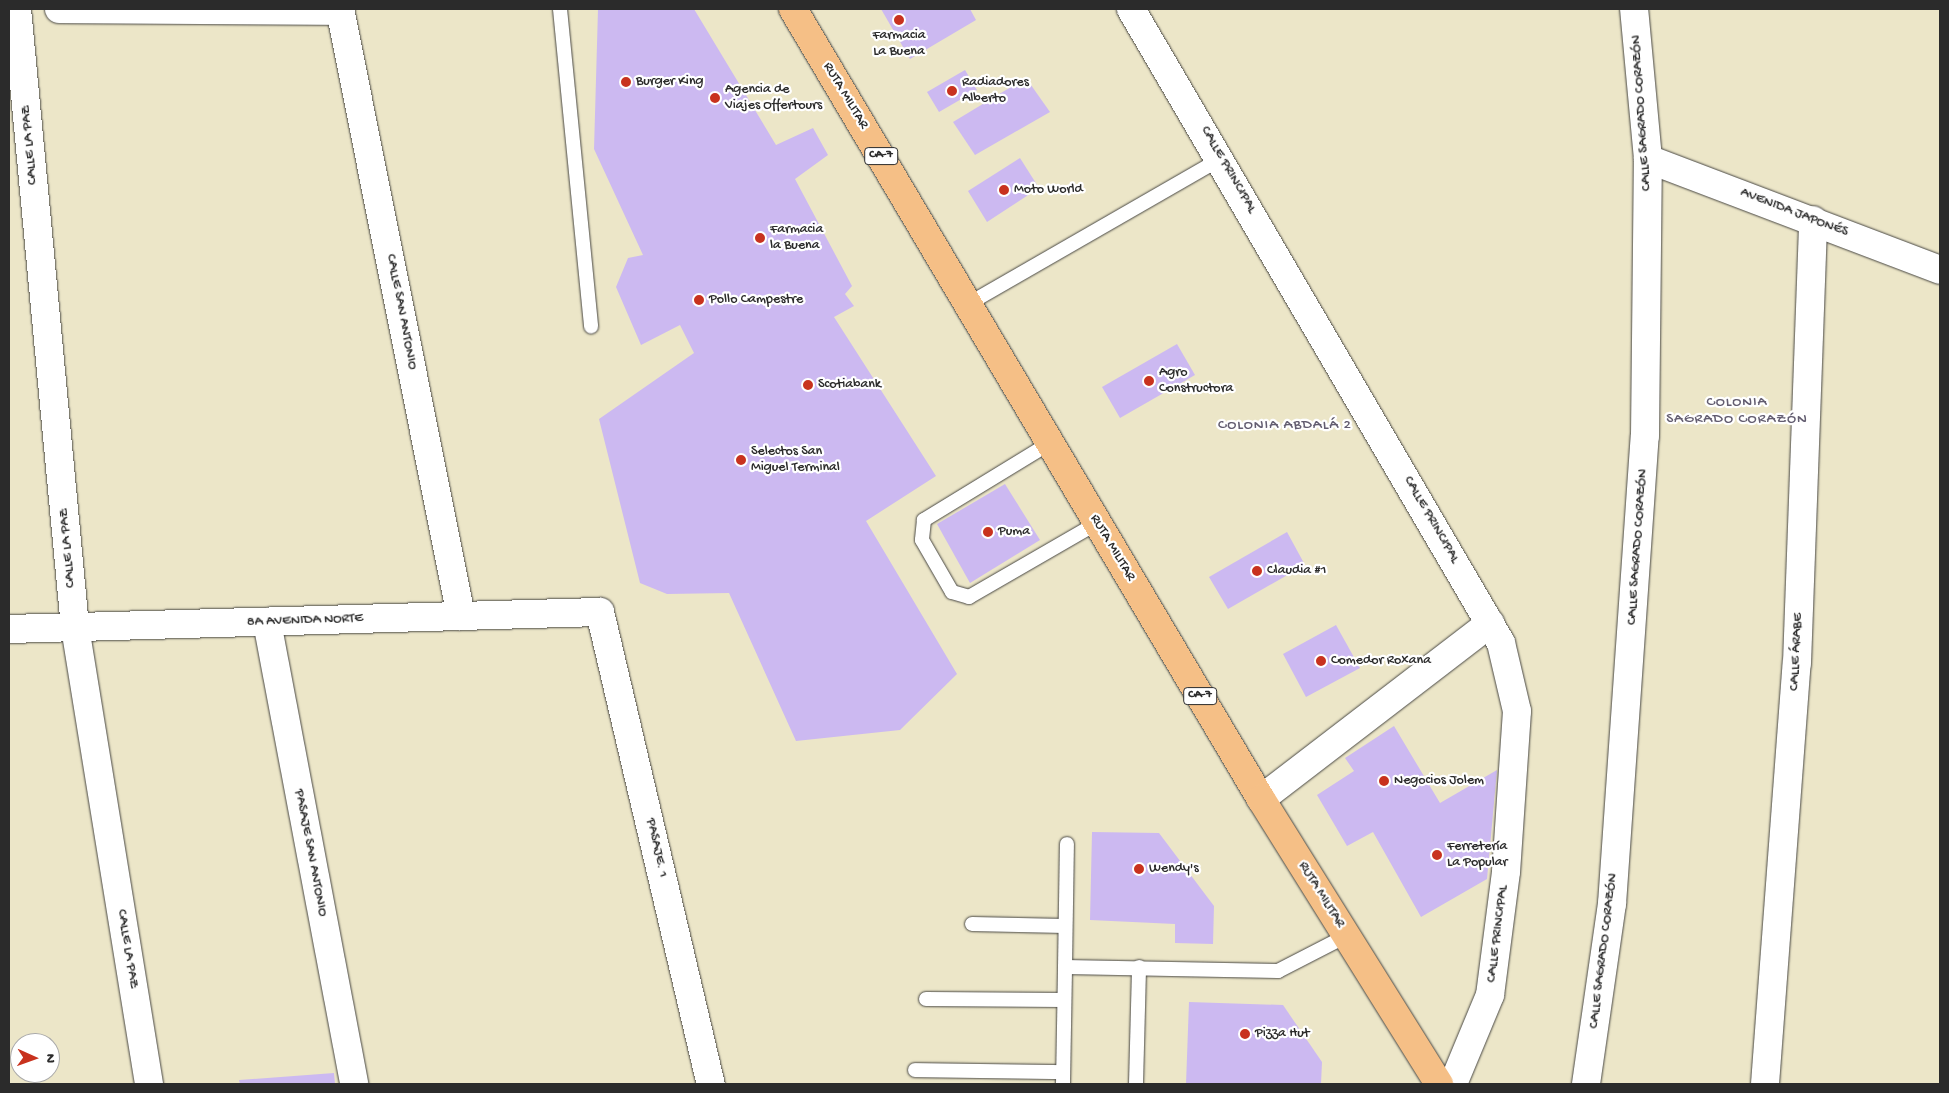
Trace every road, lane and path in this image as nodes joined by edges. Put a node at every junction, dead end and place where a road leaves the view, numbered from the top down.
1 (17, 9) edge
2 (59, 9) edge
3 (78, 9) edge
4 (560, 9) edge
5 (792, 9) edge
6 (1131, 9) edge
7 (1634, 9) edge
8 (340, 10) edge
9 (1222, 158) junction
10 (1648, 159) junction
11 (1813, 220) junction
12 (1940, 270) edge
13 (968, 304) junction
14 (591, 326) dead end
15 (1050, 443) junction
16 (1097, 523) junction
17 (600, 612) joint
18 (461, 616) junction
19 (267, 622) junction
20 (1490, 623) junction
21 (75, 627) junction
22 (9, 629) edge
23 (1261, 799) junction
24 (1067, 844) dead end
25 (972, 924) dead end
26 (1065, 926) junction
27 (1346, 936) junction
28 (1064, 967) junction
29 (1139, 967) junction
30 (926, 999) dead end
31 (1064, 1000) junction
32 (914, 1070) dead end
33 (1063, 1078) edge
34 (149, 1084) edge
35 (354, 1084) edge
36 (711, 1084) edge
37 (1136, 1084) edge
38 (1439, 1084) edge
39 (1454, 1084) edge
40 (1586, 1084) edge
41 (1765, 1084) edge

1 - 21 street, CALLE LA PAZ
2 - 3 street
3 - 8 street
4 - 14 lane
5 - 13 main road, RUTA MILITAR / CA-7
6 - 9 street, CALLE PRINCIPAL
7 - 10 street, CALLE SAGRADO CORAZÓN
8 - 18 street, CALLE SAN ANTONIO
9 - 13 lane
9 - 20 street, CALLE PRINCIPAL
10 - 11 street, AVENIDA JAPONÉS
10 - 40 street, CALLE SAGRADO CORAZÓN
11 - 12 street, AVENIDA JAPONÉS
11 - 41 street, CALLE ÁRABE
13 - 15 main road, RUTA MILITAR / CA-7
15 - 16 main road, RUTA MILITAR / CA-7
15 - 16 lane
16 - 23 main road, RUTA MILITAR / CA-7
17 - 18 street, 8A AVENIDA NORTE
17 - 36 street, PASAJE. 1
18 - 19 street, 8A AVENIDA NORTE
19 - 21 street, 8A AVENIDA NORTE
19 - 35 street, PASAJE SAN ANTONIO
20 - 23 street
20 - 39 street, CALLE PRINCIPAL
21 - 22 street, 8A AVENIDA NORTE
21 - 34 street, CALLE LA PAZ
23 - 27 main road, RUTA MILITAR / CA-7
24 - 26 lane
25 - 26 lane
26 - 28 lane
27 - 29 lane
27 - 38 main road, RUTA MILITAR / CA-7
28 - 29 lane
28 - 31 lane
29 - 37 lane
30 - 31 lane
31 - 33 lane
32 - 33 lane

